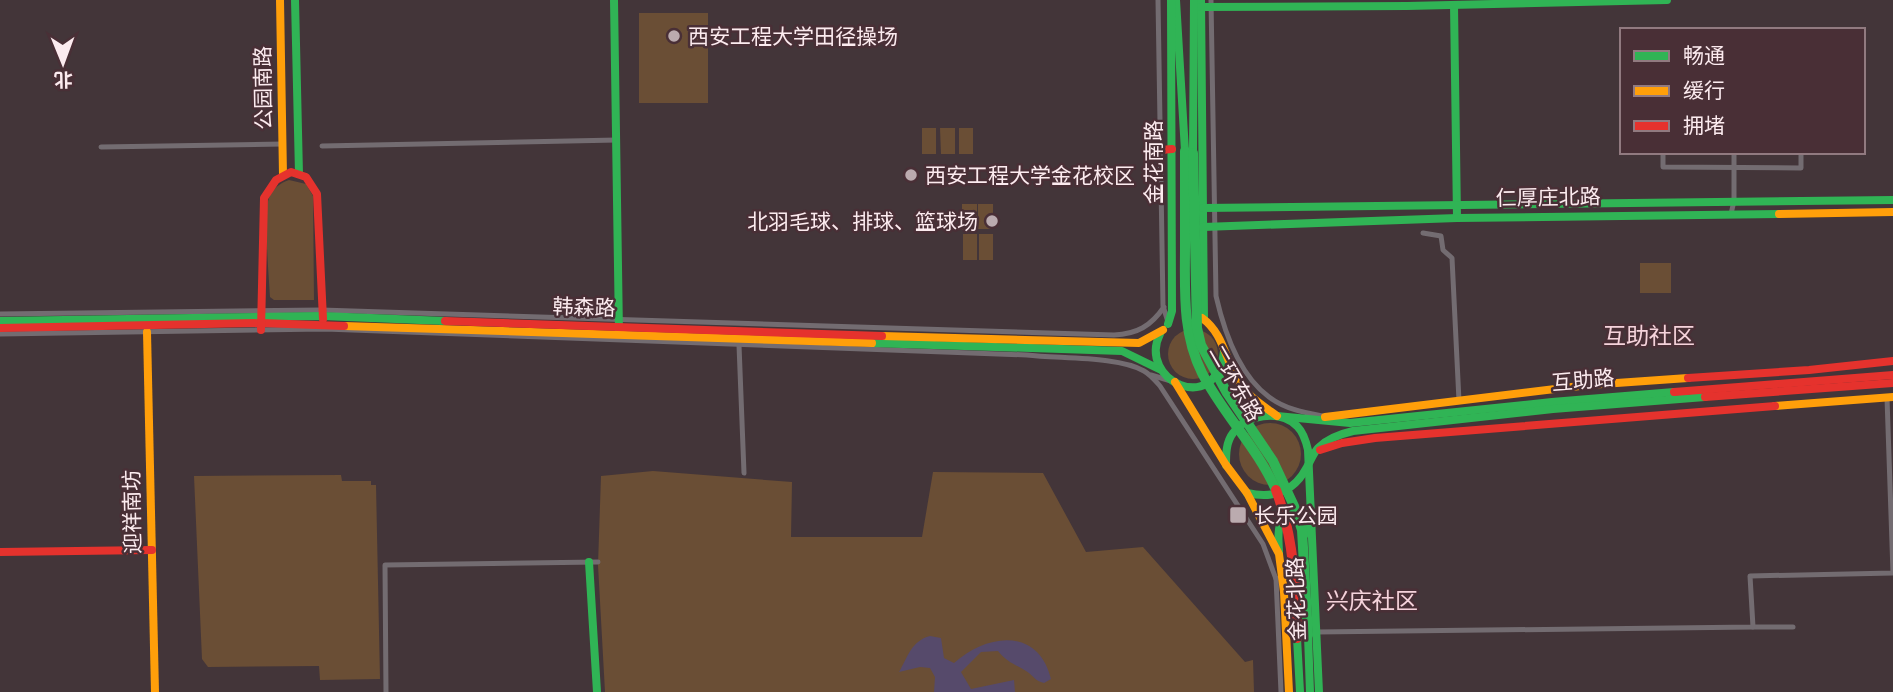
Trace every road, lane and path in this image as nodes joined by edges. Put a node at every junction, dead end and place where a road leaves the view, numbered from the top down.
1 (280, 0) edge
2 (295, 0) edge
3 (614, 0) edge
4 (1158, 0) edge
5 (1173, 0) edge
6 (1667, 0) edge
7 (1204, 3) edge
8 (1454, 5) junction
9 (1202, 43) junction
10 (1194, 76) junction
11 (617, 140) junction
12 (283, 144) junction
13 (101, 146) dead end
14 (322, 146) dead end
15 (1166, 150) junction
16 (1189, 152) junction
17 (1663, 154) edge
18 (1734, 154) edge
19 (1801, 154) edge
20 (1734, 166) junction
21 (299, 174) junction
22 (283, 175) junction
23 (1893, 200) edge
24 (1734, 201) junction
25 (1457, 204) junction
26 (1209, 208) junction
27 (1893, 212) edge
28 (1731, 214) junction
29 (1457, 218) junction
30 (1209, 227) junction
31 (1423, 233) dead end
32 (1164, 307) junction
33 (0, 314) edge
34 (1204, 318) junction
35 (261, 320) junction
36 (323, 320) junction
37 (0, 321) edge
38 (1166, 327) junction
39 (0, 328) edge
40 (619, 328) junction
41 (1138, 331) junction
42 (146, 332) junction
43 (0, 334) edge
44 (739, 345) junction
45 (1224, 352) junction
46 (1893, 361) edge
47 (1155, 372) junction
48 (1893, 375) edge
49 (1175, 382) junction
50 (1887, 383) edge
51 (1891, 395) edge
52 (1460, 406) junction
53 (1511, 413) junction
54 (1277, 416) junction
55 (1327, 417) junction
56 (1313, 420) junction
57 (1512, 428) junction
58 (1311, 458) junction
59 (1226, 465) junction
60 (744, 473) dead end
61 (1247, 493) junction
62 (1313, 544) junction
63 (152, 550) junction
64 (0, 552) edge
65 (1279, 554) junction
66 (594, 562) joint
67 (1893, 573) edge
68 (1276, 579) junction
69 (1753, 627) junction
70 (1793, 627) dead end
71 (1307, 635) junction
72 (155, 692) edge
73 (386, 692) edge
74 (597, 692) edge
75 (1281, 692) edge
76 (1289, 692) edge
77 (1300, 692) edge
78 (1310, 692) edge
79 (1318, 692) edge

1 - 12 main road, 公园南路
2 - 21 main road, 公园南路
3 - 11 main road
4 - 15 street
5 - 15 main road, 金花南路
5 - 16 main road, 二环东路
6 - 8 main road
7 - 8 main road
7 - 9 main road
7 - 10 main road, 二环东路
7 - 26 street
8 - 25 main road
9 - 10 main road
9 - 26 main road
10 - 16 main road, 二环东路
11 - 14 street
11 - 40 main road
12 - 13 street
12 - 22 main road, 公园南路
15 - 32 street
15 - 38 main road, 金花南路
16 - 71 main road, 二环东路, bridge
17 - 20 street
18 - 20 street
19 - 20 street
20 - 24 street
21 - 22 main road
21 - 36 main road
22 - 35 main road
23 - 24 main road, 仁厚庄北路
24 - 25 main road, 仁厚庄北路
24 - 28 street
25 - 26 main road, 仁厚庄北路
25 - 29 main road
26 - 30 main road
27 - 28 main road, 仁厚庄北路
28 - 29 main road, 仁厚庄北路
29 - 30 main road, 仁厚庄北路
30 - 34 main road
30 - 55 street
31 - 52 street
32 - 38 street
32 - 41 street
33 - 35 street
34 - 38 main road
34 - 45 main road
35 - 36 main road, 韩森路
35 - 37 main road, 韩森路
35 - 39 main road, 韩森路
35 - 42 street
36 - 40 main road, 韩森路
36 - 44 street
38 - 40 main road, 韩森路
38 - 41 street
38 - 47 main road
40 - 41 street
40 - 47 main road, 韩森路
42 - 43 street
42 - 63 main road, 迎祥南坊
44 - 47 street
44 - 60 street
45 - 49 main road
45 - 54 main road
46 - 52 main road
47 - 49 main road
47 - 68 street
48 - 52 main road, 互助路
49 - 59 main road
50 - 51 main road
50 - 53 main road, 互助路
51 - 57 main road
51 - 67 street
52 - 55 main road
52 - 56 main road, 互助路
53 - 57 main road
53 - 58 main road, 互助路
54 - 56 main road, 互助路
54 - 58 main road
54 - 59 main road
55 - 56 main road
57 - 58 main road
58 - 61 main road
58 - 62 main road, 金花北路
59 - 61 main road
61 - 65 main road, 金花北路
62 - 65 main road
62 - 71 main road, 金花北路
63 - 64 main road
63 - 72 main road, 迎祥南坊
65 - 68 street
65 - 76 main road, 金花北路
66 - 73 street
66 - 74 main road
67 - 69 street
68 - 75 street
69 - 70 street
69 - 71 street
71 - 77 main road, 二环东路
71 - 78 main road, 二环东路
71 - 79 main road, 金花北路

